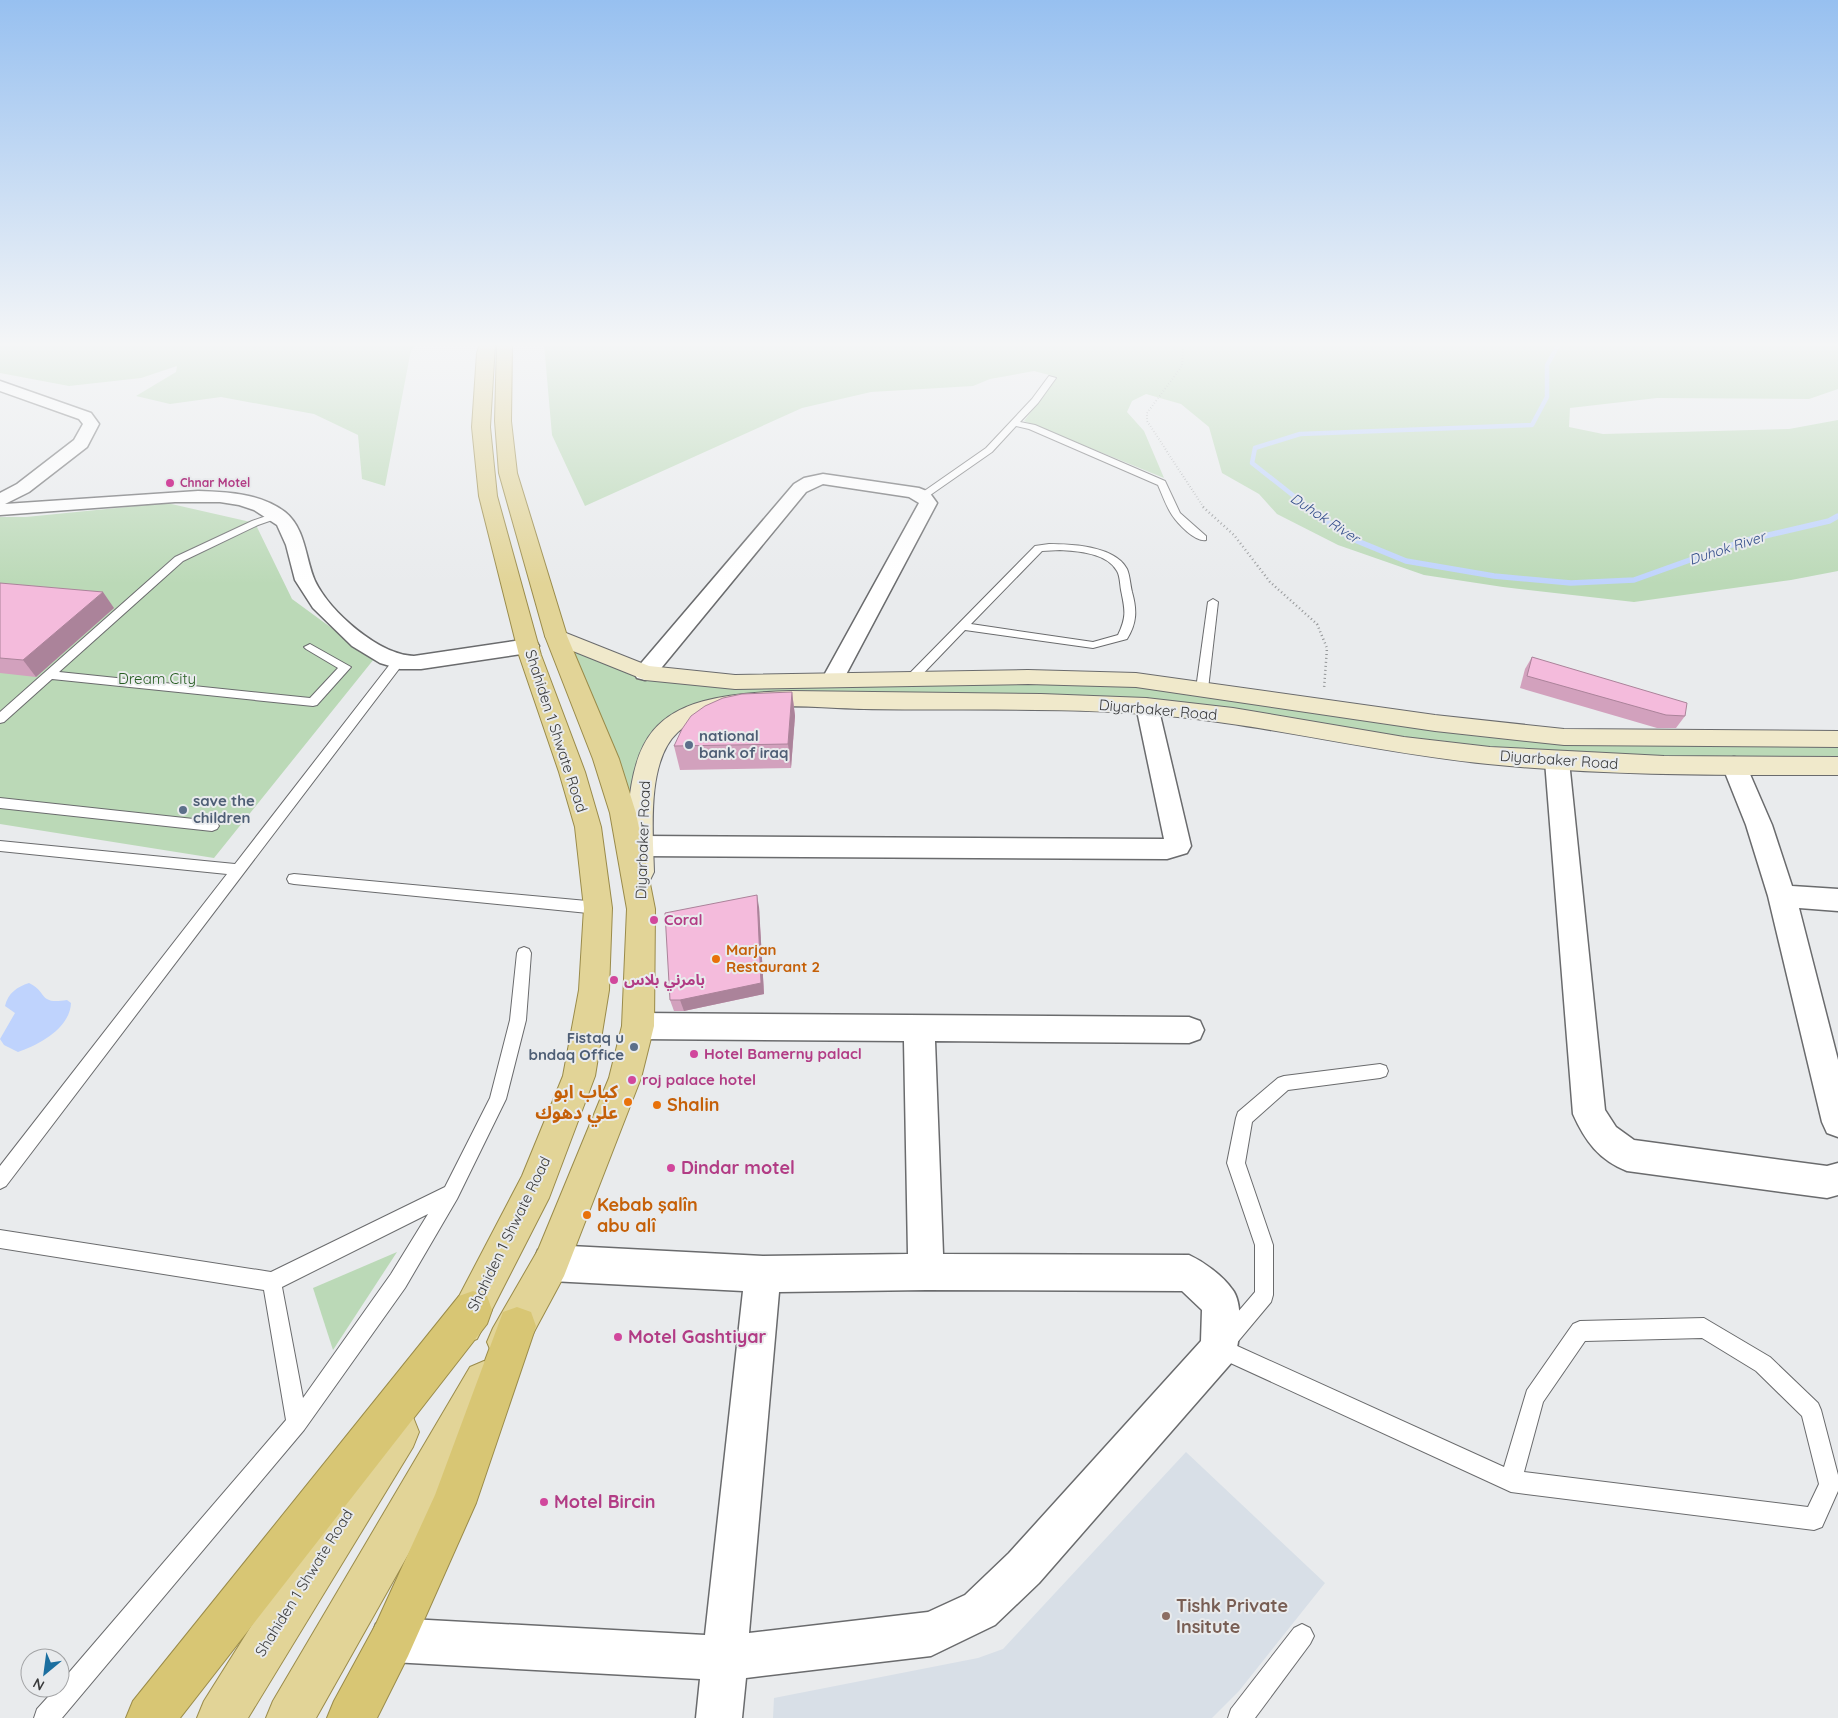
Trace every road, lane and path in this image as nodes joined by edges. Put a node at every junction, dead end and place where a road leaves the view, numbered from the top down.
1 (92, 424) edge
2 (481, 424) edge
3 (503, 424) edge
4 (1014, 424) edge
5 (1020, 424) edge
6 (1149, 424) edge
7 (923, 496) junction
8 (0, 500) edge
9 (0, 510) edge
10 (278, 515) junction
11 (1203, 538) dead end
12 (1213, 602) dead end
13 (963, 626) junction
14 (542, 641) junction
15 (310, 647) dead end
16 (398, 662) junction
17 (645, 673) junction
18 (49, 675) junction
19 (832, 678) junction
20 (920, 686) junction
21 (1202, 689) junction
22 (1147, 706) junction
23 (1322, 707) junction
24 (0, 719) edge
25 (1838, 739) edge
26 (1557, 761) junction
27 (1734, 765) junction
28 (1838, 766) edge
29 (0, 803) edge
30 (212, 826) dead end
31 (0, 846) edge
32 (640, 846) junction
33 (238, 870) junction
34 (294, 879) dead end
35 (1782, 896) junction
36 (1838, 900) edge
37 (598, 908) junction
38 (641, 909) junction
39 (524, 953) dead end
40 (1826, 1025) edge
41 (638, 1026) junction
42 (919, 1028) junction
43 (1189, 1030) dead end
44 (1380, 1070) dead end
45 (1838, 1122) edge
46 (1838, 1179) edge
47 (0, 1180) edge
48 (451, 1193) junction
49 (0, 1239) edge
50 (551, 1263) junction
51 (926, 1272) junction
52 (763, 1274) junction
53 (272, 1282) junction
54 (473, 1310) junction
55 (517, 1326) junction
56 (1220, 1348) junction
57 (296, 1423) junction
58 (1511, 1481) junction
59 (1302, 1636) dead end
60 (392, 1640) junction
61 (725, 1658) junction
62 (46, 1718) edge
63 (150, 1718) edge
64 (221, 1718) edge
65 (290, 1718) edge
66 (351, 1718) edge
67 (719, 1718) edge
68 (1240, 1718) edge

1 - 8 street
2 - 14 main road, Shahiden 1 Shwate Road
3 - 14 main road, Shahiden 1 Shwate Road
4 - 7 lane
5 - 11 lane
6 - 23 path
7 - 17 street
7 - 19 street
9 - 10 street
10 - 16 street
10 - 18 lane
12 - 21 lane
13 - 13 lane
13 - 20 lane
14 - 16 street
14 - 17 main road, Diyarbaker Road
14 - 37 main road, Shahiden 1 Shwate Road
14 - 38 main road, Shahiden 1 Shwate Road
15 - 18 lane
16 - 33 lane
17 - 19 main road, Diyarbaker Road
18 - 24 lane
19 - 20 main road, Diyarbaker Road
20 - 21 main road, Diyarbaker Road
20 - 22 main road, Diyarbaker Road
20 - 32 main road, Diyarbaker Road
21 - 23 main road, Diyarbaker Road
22 - 26 main road, Diyarbaker Road
22 - 32 street
23 - 25 main road, Diyarbaker Road
26 - 27 main road, Diyarbaker Road
26 - 46 street
27 - 28 main road, Diyarbaker Road
27 - 35 street
29 - 30 lane
31 - 33 lane
32 - 38 main road, Diyarbaker Road
33 - 47 lane
34 - 37 lane
35 - 36 street
35 - 40 street
37 - 54 main road, Shahiden 1 Shwate Road
38 - 41 main road, Shahiden 1 Shwate Road
39 - 48 lane
40 - 45 street
41 - 42 street
41 - 50 main road, Shahiden 1 Shwate Road
42 - 43 street
42 - 51 street
44 - 56 lane
48 - 53 lane
48 - 57 lane
49 - 53 lane
50 - 52 street
50 - 55 main road, Shahiden 1 Shwate Road
51 - 52 street
51 - 56 street
52 - 61 street
53 - 57 lane
54 - 63 highway
54 - 64 main road, Shahiden 1 Shwate Road
55 - 60 highway
55 - 65 main road, Shahiden 1 Shwate Road
56 - 58 lane
56 - 61 street
57 - 62 lane
58 - 58 lane
59 - 68 lane
60 - 61 street
60 - 66 highway
61 - 67 street

